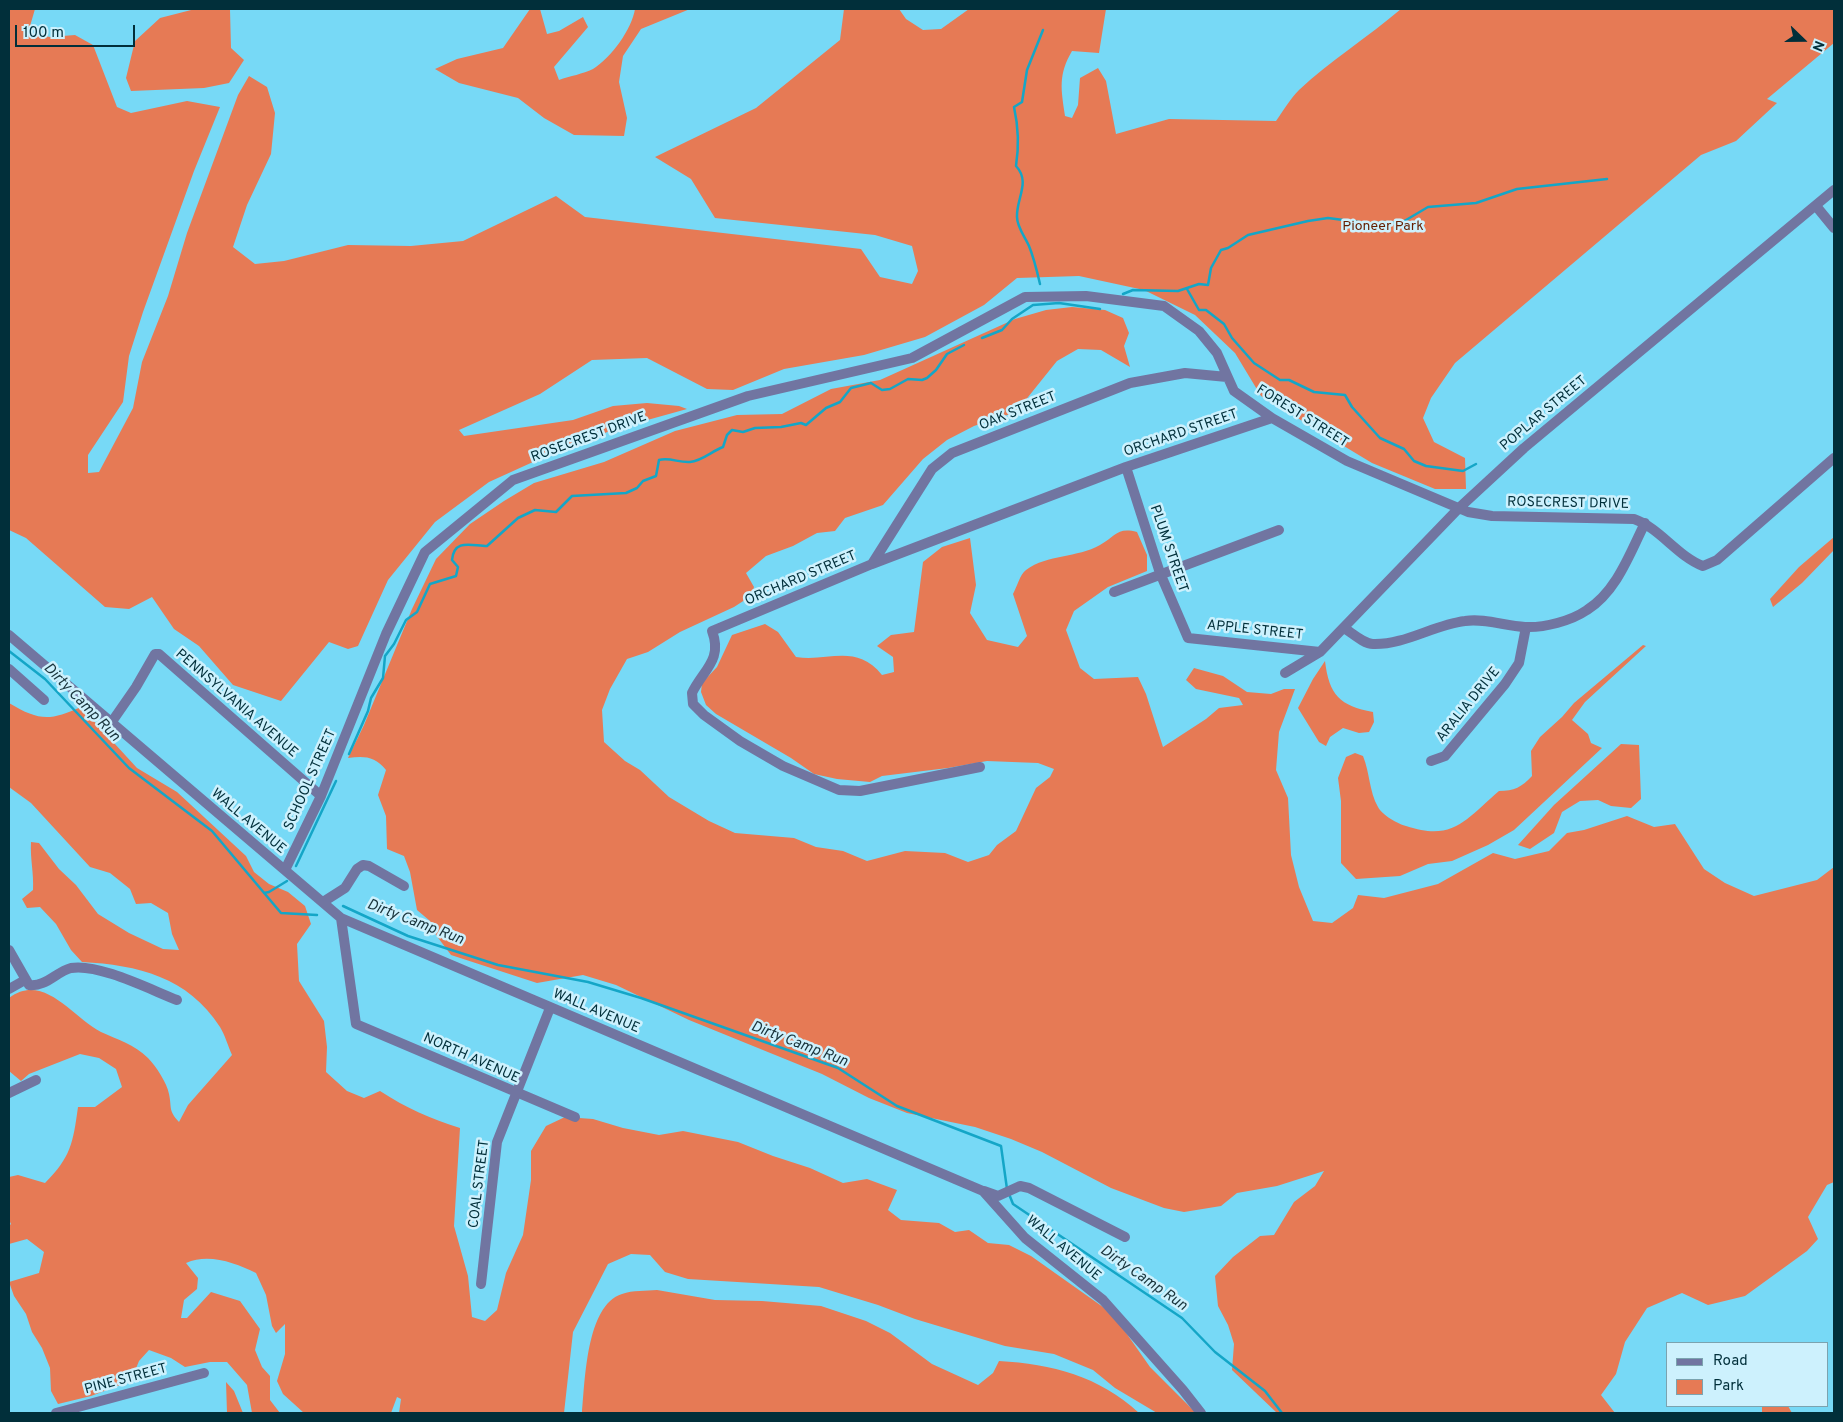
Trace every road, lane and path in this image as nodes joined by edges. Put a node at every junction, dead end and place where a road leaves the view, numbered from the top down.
1 (1834, 190) edge
2 (1816, 206) junction
3 (1834, 228) edge
4 (965, 330) joint
5 (1228, 377) junction
6 (1272, 418) junction
7 (1834, 458) edge
8 (1126, 467) junction
9 (1458, 508) junction
10 (1645, 523) junction
11 (1279, 530) dead end
12 (872, 564) junction
13 (1160, 573) junction
14 (1114, 592) dead end
15 (1526, 627) junction
16 (1344, 628) junction
17 (9, 635) edge
18 (1188, 638) joint
19 (1320, 652) junction
20 (9, 669) edge
21 (1285, 673) dead end
22 (44, 700) dead end
23 (111, 722) junction
24 (349, 729) joint
25 (1430, 762) dead end
26 (980, 767) dead end
27 (320, 796) junction
28 (285, 870) junction
29 (404, 886) dead end
30 (323, 902) junction
31 (341, 918) junction
32 (9, 950) edge
33 (25, 980) junction
34 (9, 989) edge
35 (177, 1000) dead end
36 (550, 1008) junction
37 (36, 1080) dead end
38 (9, 1093) edge
39 (516, 1094) junction
40 (575, 1117) dead end
41 (983, 1191) junction
42 (1125, 1237) dead end
43 (481, 1284) dead end
44 (204, 1373) dead end
45 (56, 1413) edge
46 (1201, 1413) edge

1 - 2 street, POPLAR STREET
2 - 3 street
2 - 9 street, POPLAR STREET
4 - 5 street, FOREST STREET
4 - 24 street, ROSECREST DRIVE
5 - 6 street, FOREST STREET
5 - 12 street, OAK STREET
6 - 8 street, ORCHARD STREET
6 - 9 street, FOREST STREET
7 - 10 street, ROSECREST DRIVE
8 - 12 street, ORCHARD STREET
8 - 13 street, PLUM STREET
9 - 10 street, ROSECREST DRIVE
9 - 16 street, POPLAR STREET
10 - 15 street
11 - 13 street
12 - 26 street, ORCHARD STREET
13 - 14 street
13 - 18 street, PLUM STREET
15 - 16 street
15 - 25 street, ARALIA DRIVE
16 - 19 street, POPLAR STREET
17 - 23 street, WALL AVENUE
18 - 19 street, APPLE STREET
19 - 21 street, POPLAR STREET
20 - 22 street
23 - 27 street, PENNSYLVANIA AVENUE
23 - 28 street, WALL AVENUE
24 - 27 street, SCHOOL STREET
27 - 28 street, SCHOOL STREET
28 - 30 street, WALL AVENUE
29 - 30 street
30 - 31 street, WALL AVENUE
31 - 36 street, WALL AVENUE
31 - 39 street, NORTH AVENUE
32 - 33 street
33 - 34 street
33 - 35 street
36 - 39 street, COAL STREET
36 - 41 street, WALL AVENUE
37 - 38 street
39 - 40 street, NORTH AVENUE
39 - 43 street, COAL STREET
41 - 42 street
41 - 46 street, WALL AVENUE
44 - 45 street, PINE STREET

